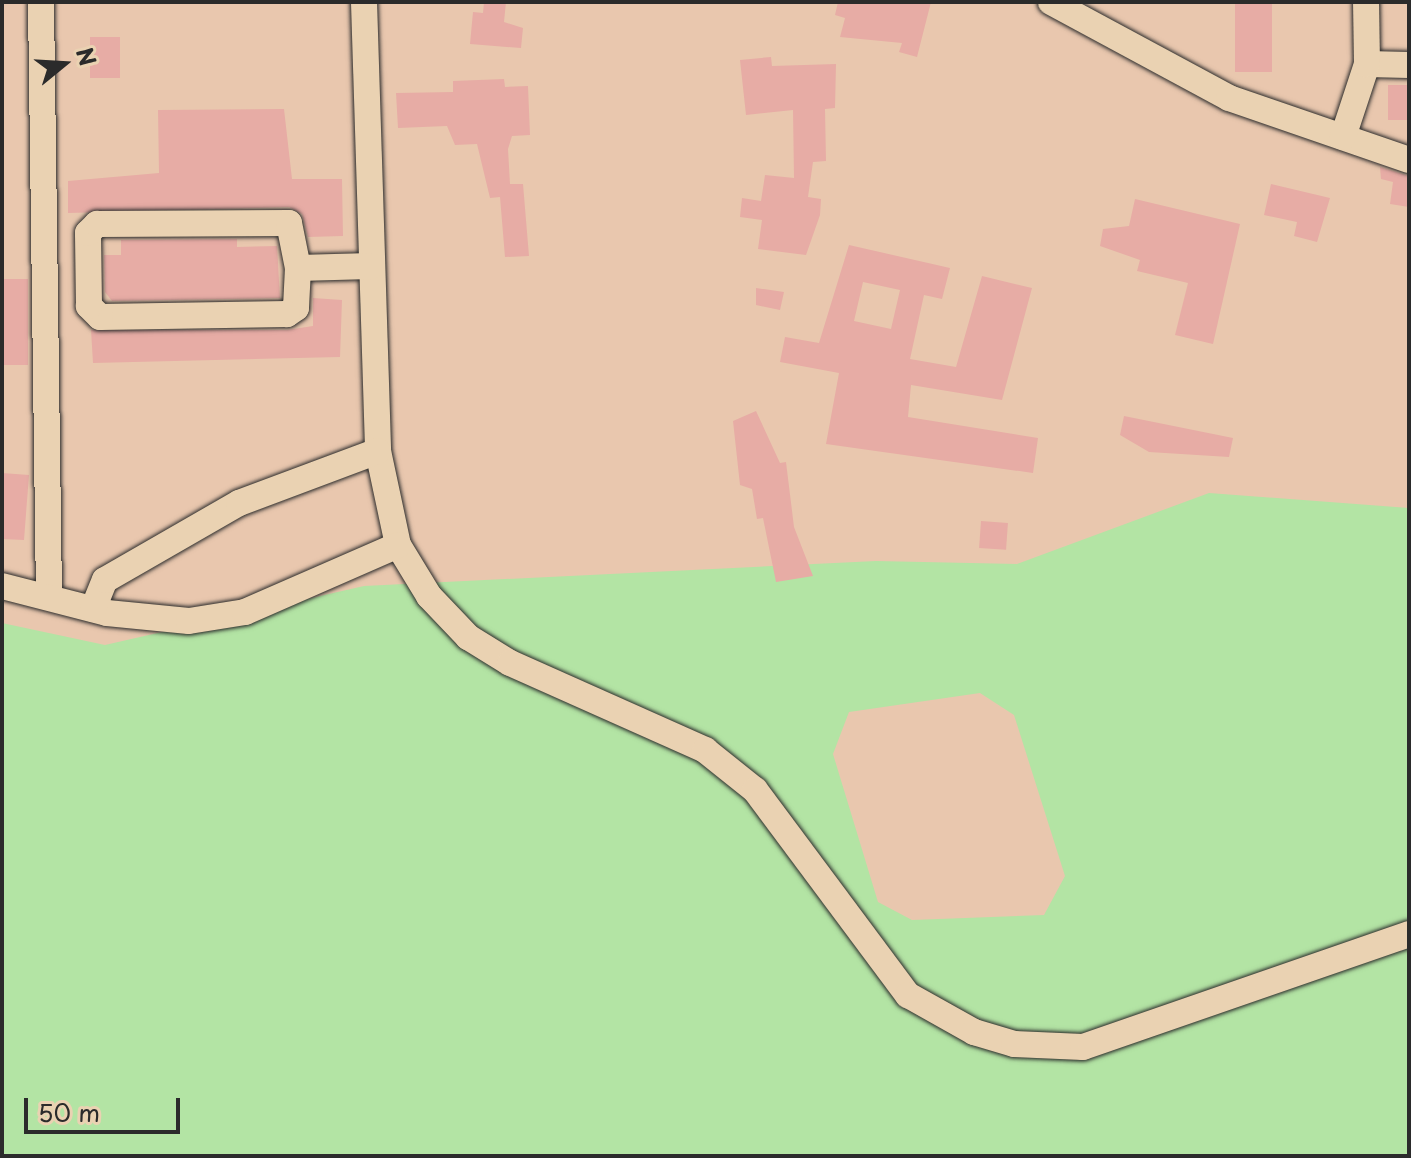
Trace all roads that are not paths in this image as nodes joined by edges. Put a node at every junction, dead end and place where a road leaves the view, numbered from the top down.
1 (41, 2) edge
2 (364, 2) edge
3 (1366, 2) edge
4 (1055, 3) edge
5 (1367, 64) junction
6 (1409, 65) edge
7 (1343, 137) junction
8 (1409, 160) edge
9 (371, 266) junction
10 (298, 268) junction
11 (378, 451) junction
12 (398, 545) junction
13 (2, 586) edge
14 (49, 597) junction
15 (93, 609) junction
16 (1409, 934) edge

1 - 14 street
2 - 9 street
3 - 5 street
4 - 7 street
5 - 6 street
5 - 7 street
7 - 8 street
9 - 10 street
9 - 11 street
10 - 10 street
11 - 12 street
11 - 15 street
12 - 15 street
12 - 16 street
13 - 14 street
14 - 15 street

